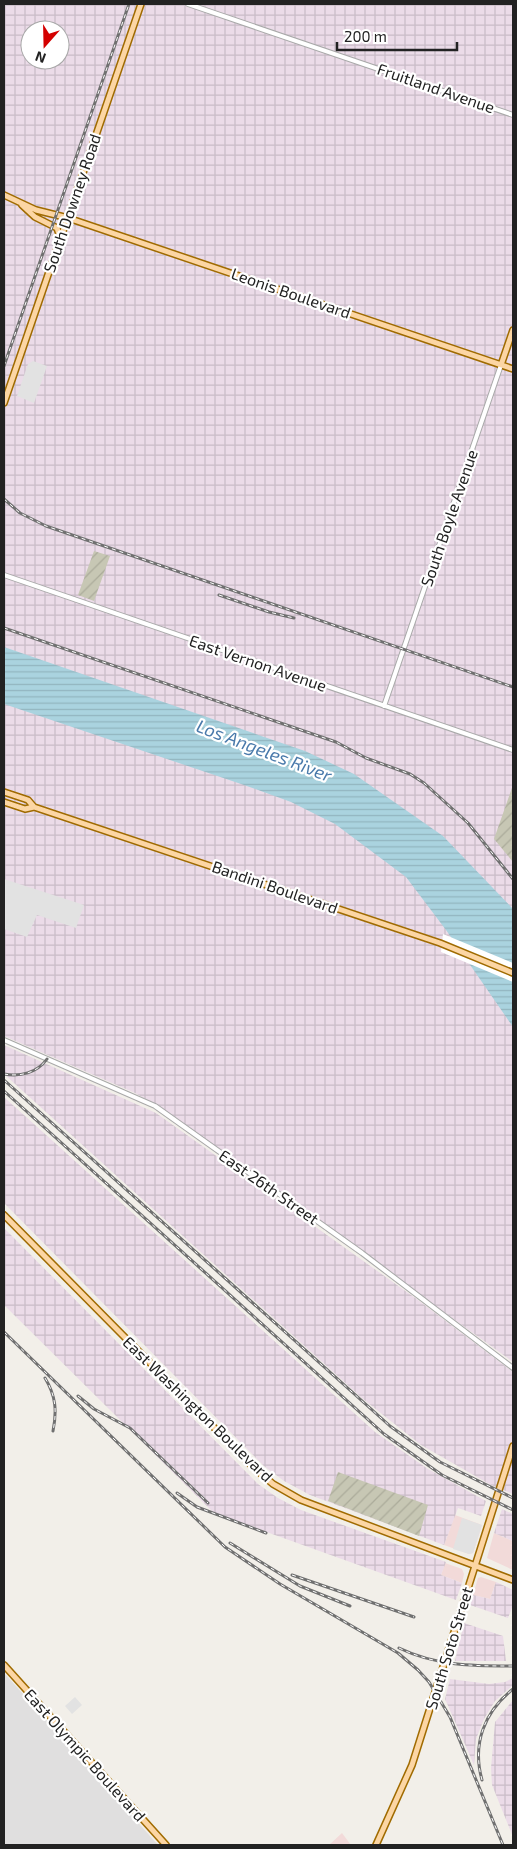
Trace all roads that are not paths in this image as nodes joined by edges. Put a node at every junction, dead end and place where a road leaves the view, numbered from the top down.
1 (141, 4) edge
2 (188, 4) edge
3 (513, 115) edge
4 (4, 195) edge
5 (20, 203) junction
6 (68, 218) junction
7 (60, 238) junction
8 (513, 330) edge
9 (501, 365) junction
10 (513, 369) edge
11 (4, 403) edge
12 (4, 575) edge
13 (384, 706) junction
14 (513, 750) edge
15 (4, 792) edge
16 (4, 802) edge
17 (34, 807) junction
18 (513, 973) edge
19 (4, 1040) edge
20 (4, 1215) edge
21 (513, 1368) edge
22 (513, 1446) edge
23 (475, 1565) junction
24 (513, 1580) edge
25 (4, 1664) edge
26 (166, 1845) edge
27 (376, 1845) edge

1 - 6 main road, South Downey Road
2 - 3 street, Fruitland Avenue
4 - 5 main road
5 - 6 main road, Leonis Boulevard
5 - 7 main road
6 - 7 main road, South Downey Road
6 - 9 main road, Leonis Boulevard
7 - 11 main road, South Downey Road
8 - 9 main road, South Boyle Avenue
9 - 10 main road, Leonis Boulevard
9 - 13 street, South Boyle Avenue
12 - 13 street, East Vernon Avenue
13 - 14 street, East Vernon Avenue
15 - 17 main road, Bandini Boulevard
16 - 17 main road, Bandini Boulevard
17 - 18 main road, Bandini Boulevard
19 - 21 street, East 26th Street
20 - 23 main road, East Washington Boulevard
22 - 23 main road, South Soto Street
23 - 24 main road, East Washington Boulevard
23 - 27 main road, South Soto Street
25 - 26 main road, East Olympic Boulevard

